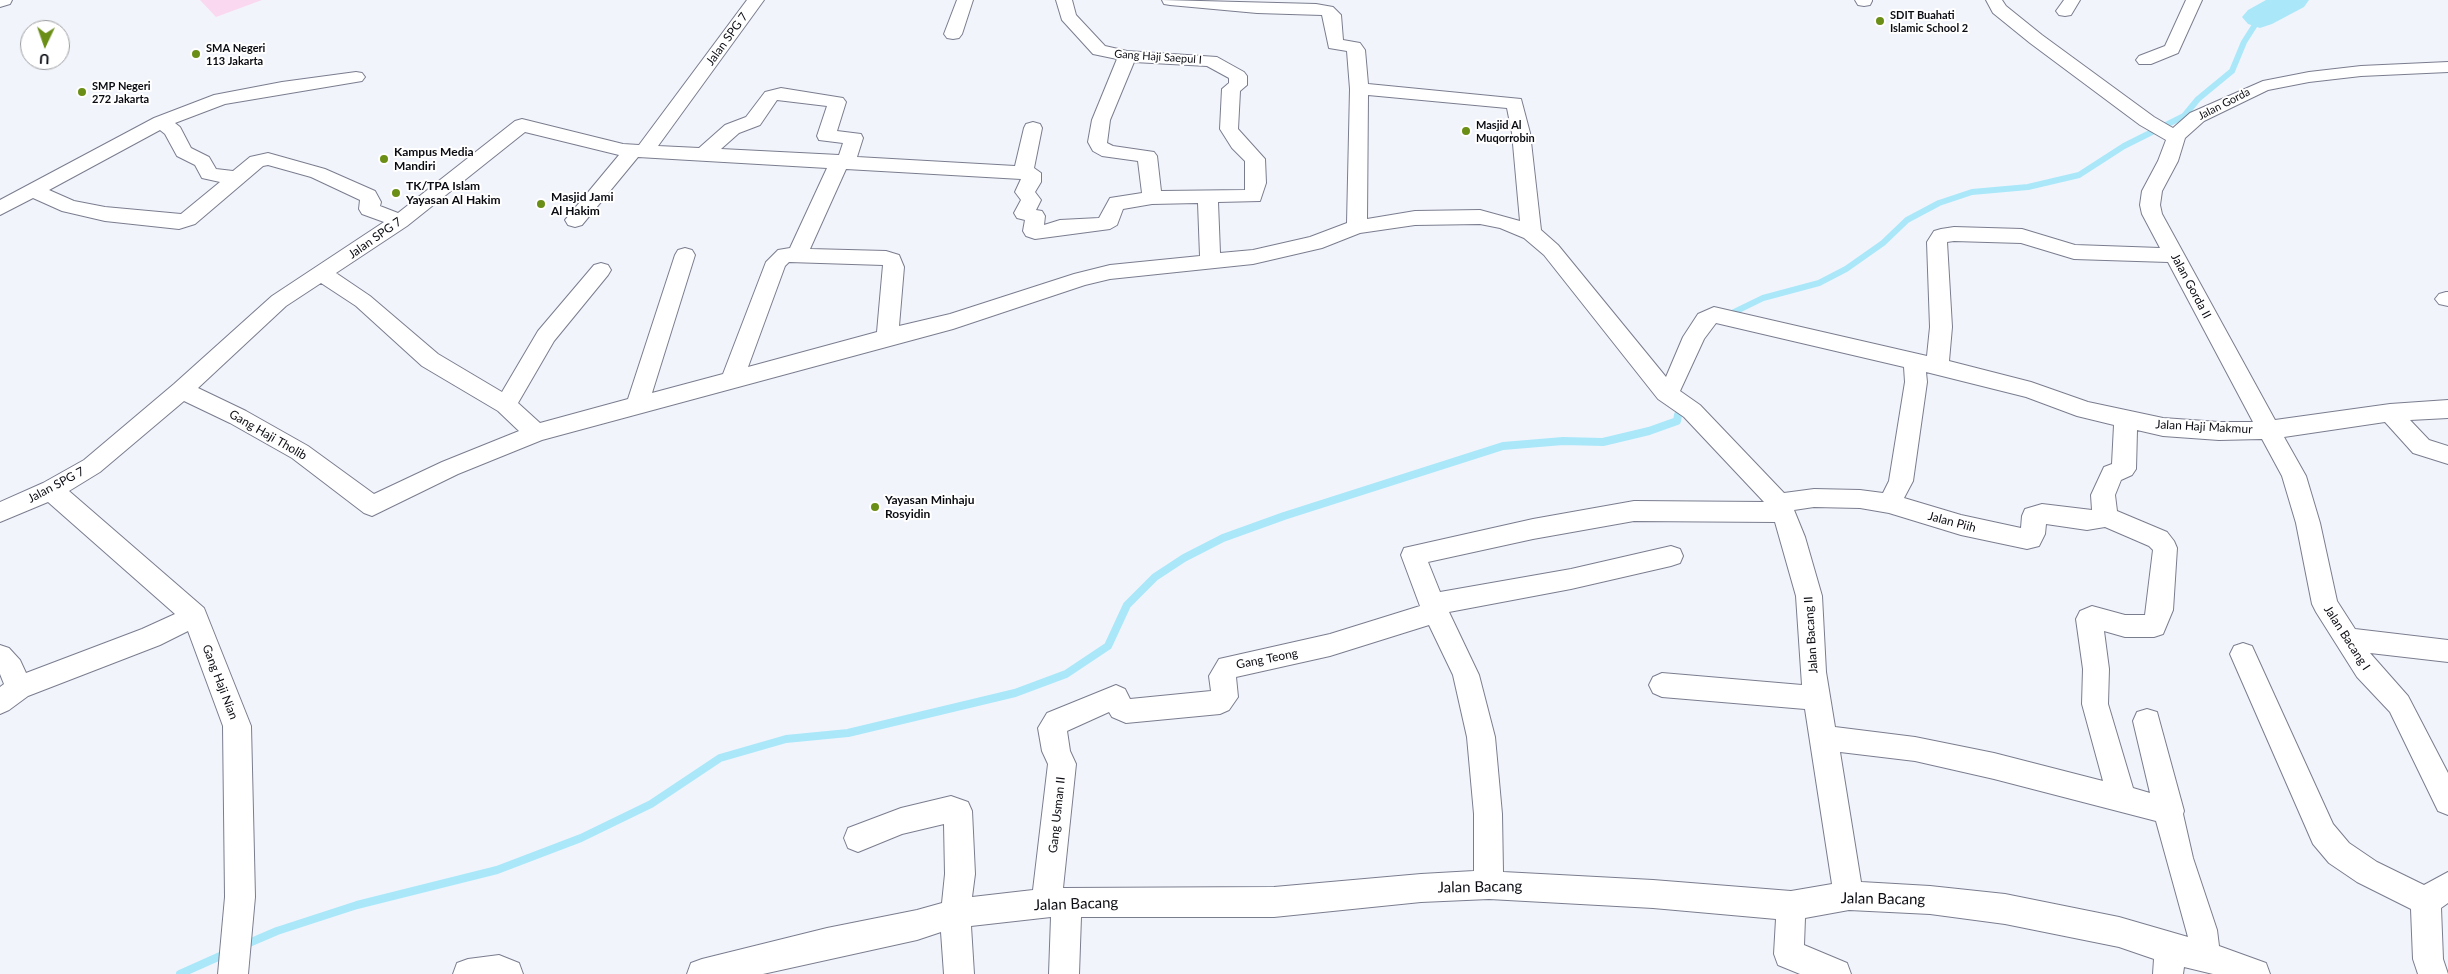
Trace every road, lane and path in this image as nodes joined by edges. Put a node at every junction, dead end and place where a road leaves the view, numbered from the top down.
1 (4, 0) edge
2 (756, 0) edge
3 (965, 0) edge
4 (1064, 0) edge
5 (1170, 0) edge
6 (1994, 0) edge
7 (2193, 0) edge
8 (0, 2) edge
9 (1257, 4) edge
10 (953, 34) dead end
11 (1127, 56) junction
12 (2145, 60) dead end
13 (2448, 67) edge
14 (356, 77) dead end
15 (1359, 89) junction
16 (161, 122) junction
17 (1033, 128) dead end
18 (2170, 135) junction
19 (638, 151) junction
20 (703, 155) junction
21 (843, 161) junction
22 (1023, 173) junction
23 (236, 178) junction
24 (31, 190) junction
25 (1208, 196) junction
26 (1152, 198) junction
27 (0, 208) edge
28 (575, 220) dead end
29 (400, 221) junction
30 (1357, 227) junction
31 (1531, 233) junction
32 (685, 255) dead end
33 (797, 255) junction
34 (2174, 255) junction
35 (1210, 261) junction
36 (601, 270) dead end
37 (323, 274) junction
38 (887, 337) junction
39 (1914, 361) junction
40 (1937, 366) junction
41 (732, 380) junction
42 (182, 390) junction
43 (1669, 395) junction
44 (506, 405) junction
45 (637, 405) junction
46 (2448, 409) edge
47 (2390, 414) junction
48 (2126, 419) junction
49 (2269, 430) junction
50 (536, 433) junction
51 (2448, 455) edge
52 (51, 490) junction
53 (1889, 503) junction
54 (1781, 507) junction
55 (0, 512) edge
56 (2105, 517) junction
57 (1670, 556) dead end
58 (1434, 608) junction
59 (195, 616) junction
60 (2346, 639) junction
61 (2448, 650) edge
62 (2243, 654) dead end
63 (0, 656) edge
64 (1662, 685) dead end
65 (10, 695) edge
66 (1817, 698) junction
67 (2147, 721) dead end
68 (1052, 728) joint
69 (1823, 738) junction
70 (2122, 798) junction
71 (2448, 802) edge
72 (2170, 810) junction
73 (858, 838) dead end
74 (1489, 885) junction
75 (2437, 894) edge
76 (1850, 896) junction
77 (1057, 904) junction
78 (1791, 906) junction
79 (955, 913) junction
80 (2204, 956) junction
81 (2169, 962) edge
82 (233, 972) edge
83 (468, 974) edge
84 (508, 974) edge
85 (702, 974) edge
86 (959, 974) edge
87 (1064, 974) edge
88 (1836, 974) edge
89 (2255, 974) edge
90 (2433, 974) edge

1 - 8 street
2 - 19 street, Jalan SPG 7
3 - 10 street
4 - 11 street, Gang Haji Saepul I
5 - 9 street
6 - 18 street
7 - 12 street
9 - 15 street
11 - 25 street, Gang Haji Saepul I
11 - 26 street
13 - 18 street, Jalan Gorda
14 - 16 street
15 - 30 street
15 - 31 street
16 - 23 street
16 - 24 street
17 - 22 street
18 - 34 street, Jalan Gorda II
19 - 20 street
19 - 28 street
19 - 29 street, Jalan SPG 7
20 - 21 street
20 - 21 street
21 - 22 street
21 - 33 street
22 - 26 street
23 - 24 street
23 - 29 street
24 - 27 street
25 - 26 street
25 - 35 street
29 - 37 street, Jalan SPG 7
30 - 31 street
30 - 35 street
31 - 43 street, Jalan Bacang II
32 - 45 street
33 - 38 street
33 - 41 street
34 - 40 street
34 - 49 street, Jalan Gorda II
35 - 38 street
36 - 44 street
37 - 42 street, Jalan SPG 7
37 - 44 street
38 - 41 street
39 - 40 street, Jalan Haji Makmur
39 - 43 street, Jalan Haji Makmur
39 - 53 street
40 - 48 street, Jalan Haji Makmur
41 - 45 street
42 - 50 street, Gang Haji Tholib
42 - 52 street, Jalan SPG 7
43 - 54 street, Jalan Bacang II
44 - 50 street
45 - 50 street
46 - 47 street, Jalan Haji Makmur
47 - 49 street, Jalan Haji Makmur
47 - 51 street
48 - 49 street, Jalan Haji Makmur
48 - 56 street
49 - 60 street, Jalan Bacang I
52 - 55 street, Jalan SPG 7
52 - 59 street, Gang Haji Nian
53 - 54 street, Jalan Piih
53 - 56 street, Jalan Piih
54 - 58 street, Jalan Piih
54 - 66 street, Jalan Bacang II
56 - 70 street
57 - 58 street
58 - 68 street, Gang Teong
58 - 74 street
59 - 65 street
59 - 82 street, Gang Haji Nian
60 - 61 street
60 - 71 street, Jalan Bacang I
62 - 75 street
63 - 65 street
64 - 66 street
66 - 69 street, Jalan Bacang II
67 - 72 street
68 - 77 street, Gang Usman II
69 - 70 street
69 - 76 street, Jalan Bacang II
70 - 72 street
72 - 80 street
73 - 79 street
74 - 77 street, Jalan Bacang
74 - 78 street, Jalan Bacang
75 - 90 street
76 - 78 street, Jalan Bacang
76 - 81 street, Jalan Bacang
77 - 79 street, Jalan Bacang
77 - 87 street, Gang Usman II
78 - 88 street
79 - 85 street, Jalan Bacang
79 - 86 street
80 - 81 street, Jalan Bacang
80 - 89 street, Jalan Bacang
83 - 84 street

